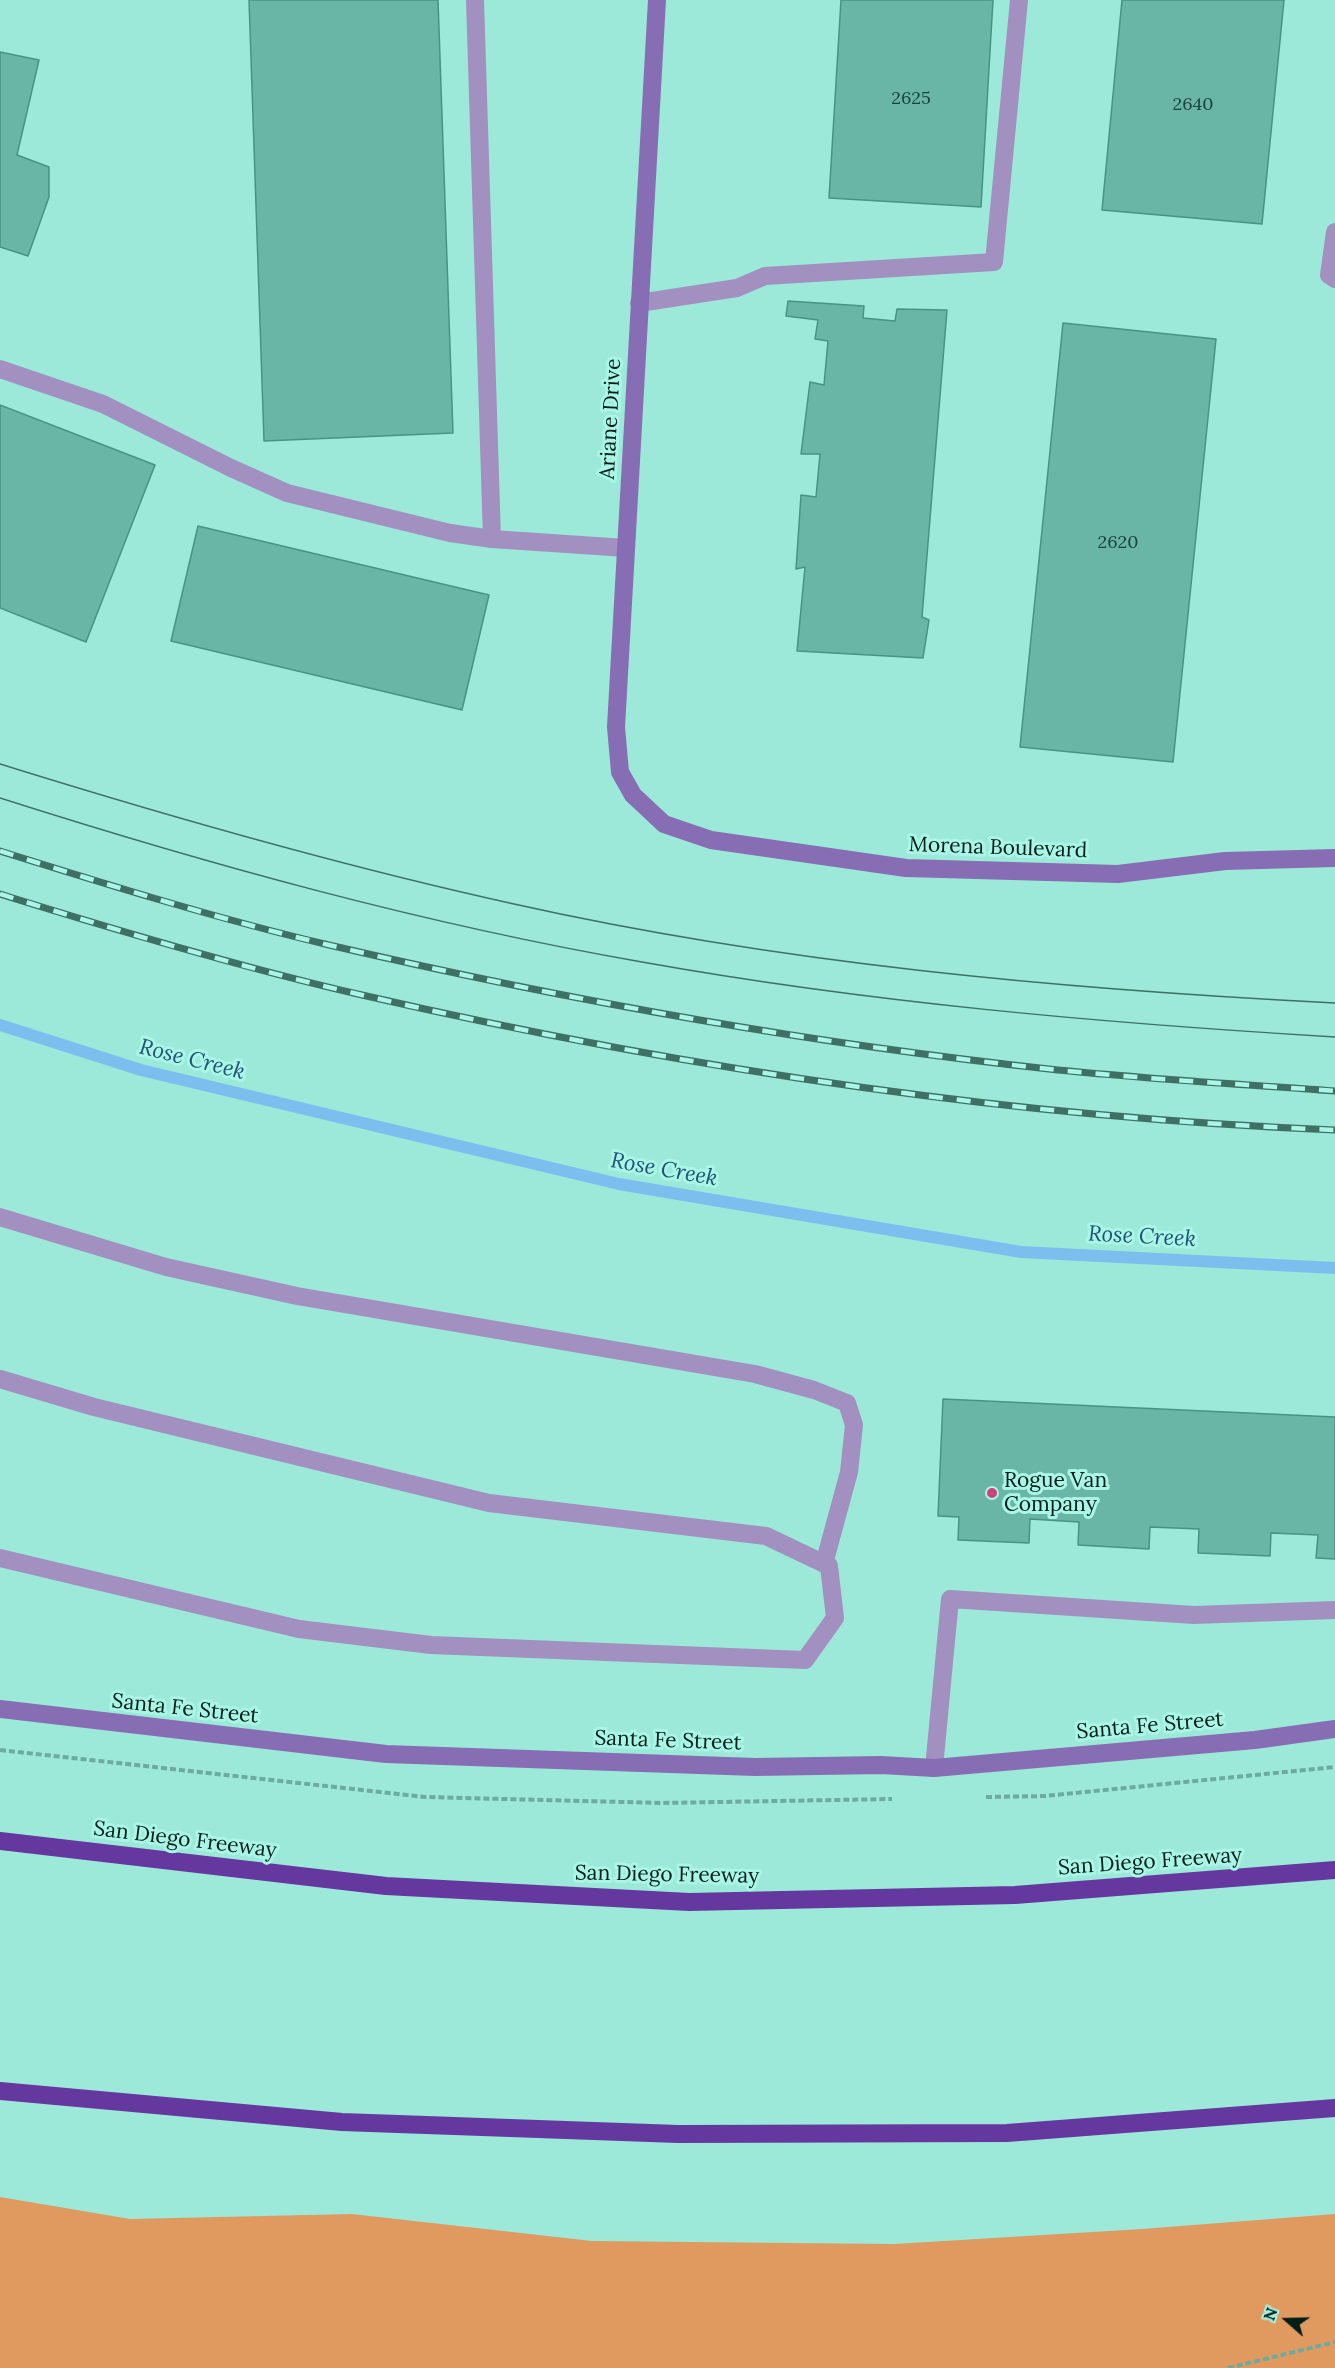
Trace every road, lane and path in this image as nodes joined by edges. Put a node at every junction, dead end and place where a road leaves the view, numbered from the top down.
1 (476, 0) edge
2 (657, 0) edge
3 (1019, 0) edge
4 (1335, 232) edge
5 (1335, 279) edge
6 (639, 303) junction
7 (0, 369) edge
8 (492, 539) junction
9 (627, 548) junction
10 (664, 824) joint
11 (1335, 858) edge
12 (0, 1217) edge
13 (0, 1379) edge
14 (0, 1558) edge
15 (824, 1564) junction
16 (1335, 1610) edge
17 (0, 1709) edge
18 (1335, 1729) edge
19 (934, 1768) junction
20 (0, 1841) edge
21 (1335, 1870) edge
22 (0, 2091) edge
23 (1335, 2108) edge
24 (1335, 2342) edge
25 (1228, 2368) edge

1 - 8 lane
2 - 6 street, Ariane Drive
3 - 6 lane
4 - 5 lane
6 - 9 street, Ariane Drive
7 - 8 lane
8 - 9 lane
9 - 10 street, Ariane Drive
10 - 11 street, Morena Boulevard
12 - 15 lane
13 - 15 lane
14 - 15 lane
16 - 19 lane
17 - 19 street, Santa Fe Street
18 - 19 street, Santa Fe Street
20 - 21 highway, San Diego Freeway
22 - 23 highway
24 - 25 path

